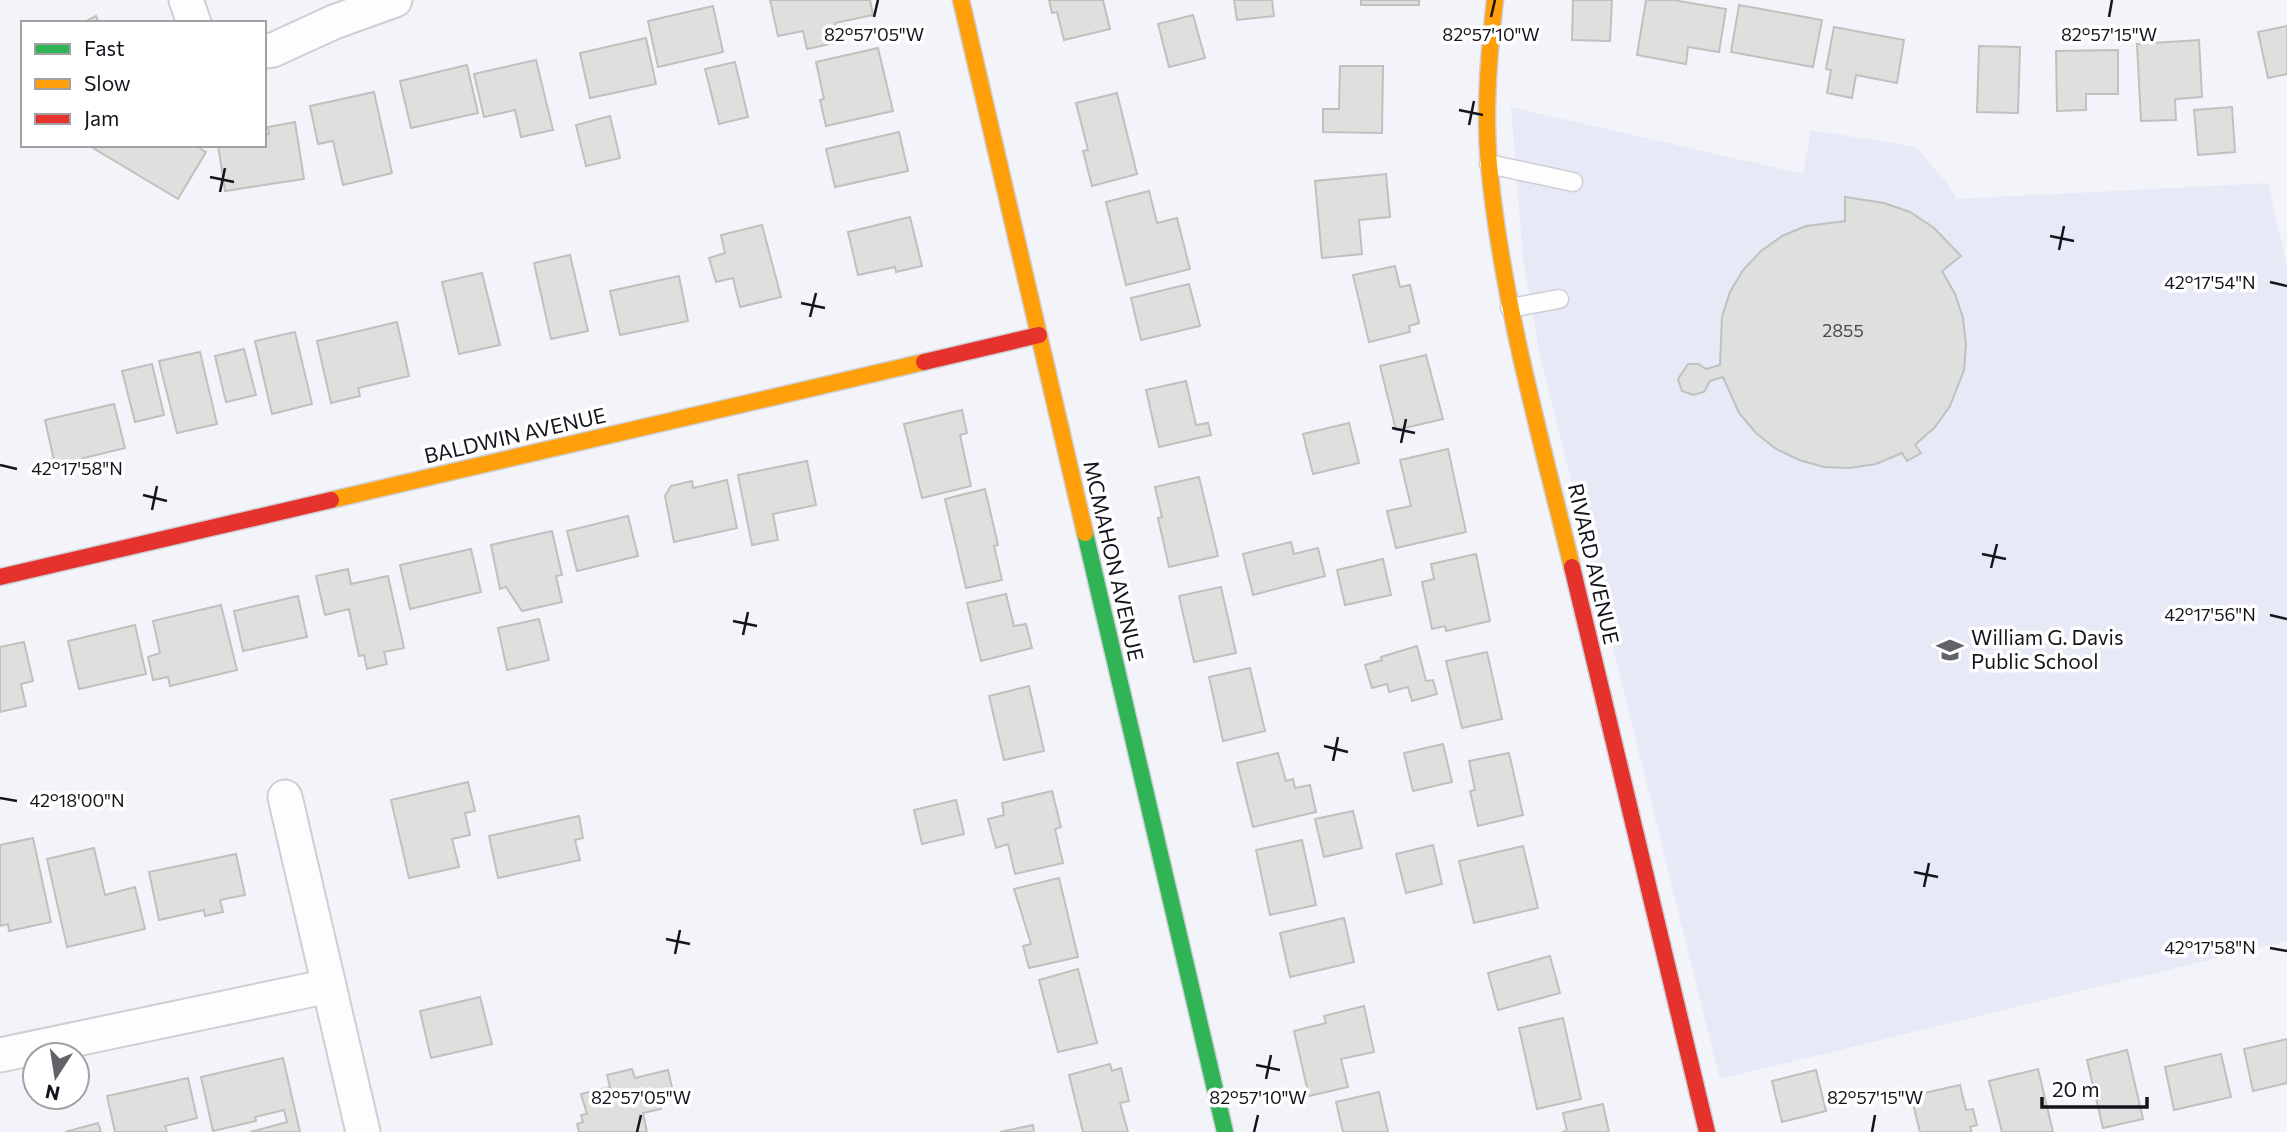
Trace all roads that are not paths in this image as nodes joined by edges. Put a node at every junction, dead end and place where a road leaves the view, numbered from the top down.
1 (186, 0) edge
2 (395, 0) edge
3 (961, 0) edge
4 (1495, 0) edge
5 (193, 21) edge
6 (266, 51) edge
7 (1489, 163) junction
8 (1573, 182) dead end
9 (1559, 299) dead end
10 (1510, 308) junction
11 (1039, 335) junction
12 (0, 577) edge
13 (285, 797) dead end
14 (329, 986) junction
15 (0, 1055) edge
16 (363, 1132) edge
17 (1225, 1132) edge
18 (1707, 1132) edge

1 - 5 street
2 - 6 street
3 - 11 street, MCMAHON AVENUE
4 - 7 street, RIVARD AVENUE
7 - 8 lane
7 - 10 street, RIVARD AVENUE
9 - 10 lane
10 - 18 street, RIVARD AVENUE
11 - 12 street, BALDWIN AVENUE
11 - 17 street, MCMAHON AVENUE
13 - 14 street
14 - 15 street
14 - 16 street

